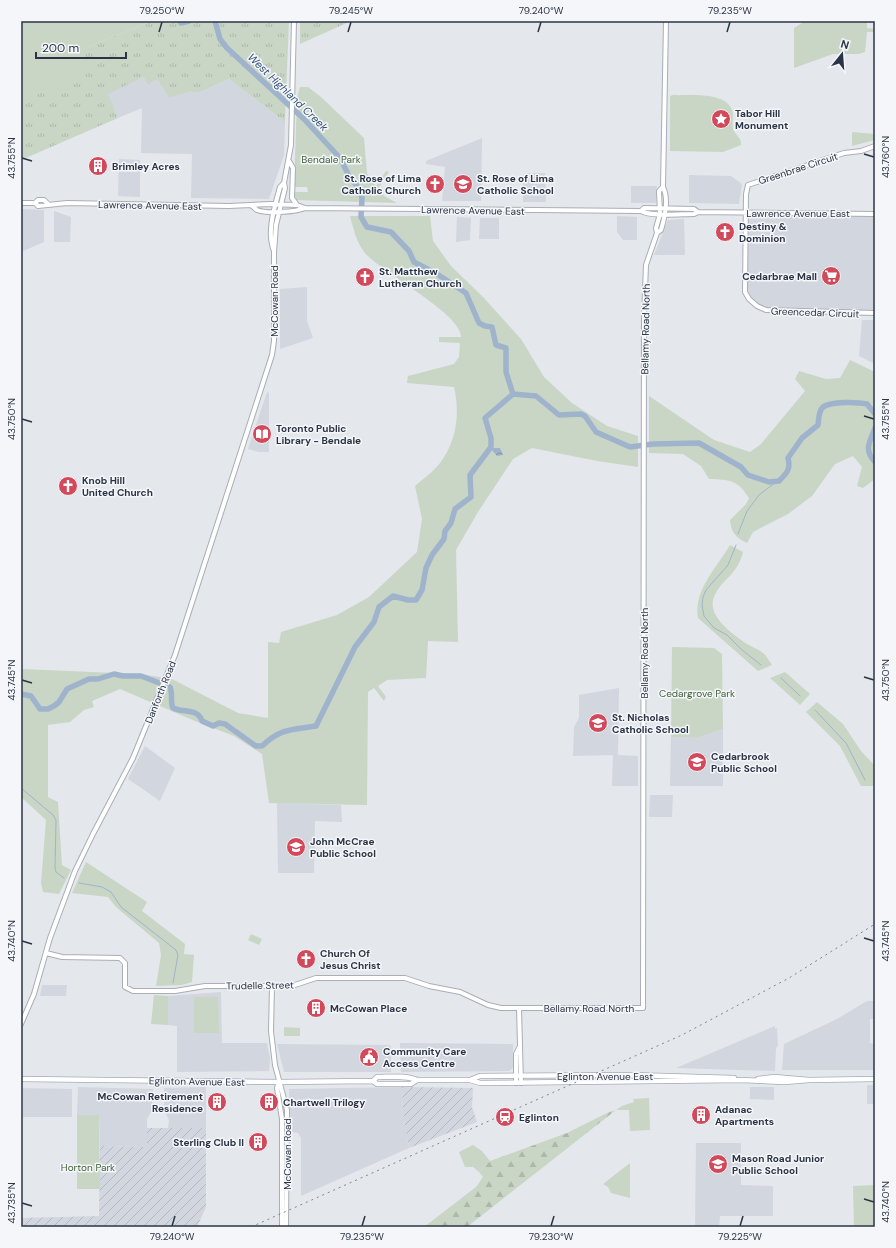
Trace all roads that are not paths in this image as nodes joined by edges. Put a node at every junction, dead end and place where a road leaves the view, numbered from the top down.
1 (294, 21) edge
2 (666, 21) edge
3 (875, 146) edge
4 (289, 160) junction
5 (284, 183) junction
6 (663, 187) junction
7 (21, 203) edge
8 (275, 204) junction
9 (281, 204) junction
10 (297, 205) junction
11 (252, 206) junction
12 (305, 208) junction
13 (659, 208) junction
14 (665, 208) junction
15 (276, 211) junction
16 (641, 211) junction
17 (698, 212) junction
18 (745, 213) junction
19 (660, 214) junction
20 (665, 214) junction
21 (875, 214) edge
22 (657, 233) junction
23 (875, 313) edge
24 (273, 350) joint
25 (46, 953) junction
26 (272, 986) junction
27 (519, 1008) junction
28 (21, 1024) edge
29 (519, 1076) junction
30 (21, 1079) edge
31 (875, 1079) edge
32 (470, 1080) junction
33 (741, 1080) junction
34 (279, 1082) junction
35 (519, 1083) junction
36 (282, 1227) edge
37 (286, 1227) edge

1 - 4 street, McCowan Road
2 - 6 street, Bellamy Road North
3 - 18 street, Greenbrae Circuit
4 - 5 street, McCowan Road
4 - 10 street
5 - 8 street, McCowan Road
5 - 9 street, McCowan Road
6 - 13 street, Bellamy Road North
6 - 14 street, Bellamy Road North
7 - 11 street, Lawrence Avenue East
8 - 9 street, Lawrence Avenue East
8 - 11 street, Lawrence Avenue East
8 - 15 street, McCowan Road
9 - 10 street, Lawrence Avenue East
9 - 15 street, McCowan Road
10 - 12 street, Lawrence Avenue East
11 - 15 street, Lawrence Avenue East
12 - 15 street, Lawrence Avenue East
12 - 16 street, Lawrence Avenue East
13 - 14 street, Lawrence Avenue East
13 - 16 street, Lawrence Avenue East
13 - 19 street, Bellamy Road North
14 - 17 street, Lawrence Avenue East
14 - 20 street, Bellamy Road North
15 - 24 street, McCowan Road
16 - 19 street, Lawrence Avenue East
17 - 18 street, Lawrence Avenue East
17 - 20 street, Lawrence Avenue East
18 - 21 street, Lawrence Avenue East
18 - 23 street, Greencedar Circuit
19 - 20 street, Lawrence Avenue East
19 - 22 street, Bellamy Road North
20 - 22 street, Bellamy Road North
22 - 27 street, Bellamy Road North
24 - 25 street, Danforth Road
25 - 26 street, Trudelle Street
25 - 28 street, Danforth Road
26 - 27 street, Trudelle Street
26 - 34 street, McCowan Road
27 - 29 street
29 - 32 main road, Eglinton Avenue East
29 - 33 main road, Eglinton Avenue East
29 - 35 street
30 - 34 main road, Eglinton Avenue East
31 - 33 main road, Eglinton Avenue East
32 - 34 main road, Eglinton Avenue East
32 - 35 main road, Eglinton Avenue East
33 - 35 main road, Eglinton Avenue East
34 - 36 street, McCowan Road
34 - 37 street, McCowan Road

